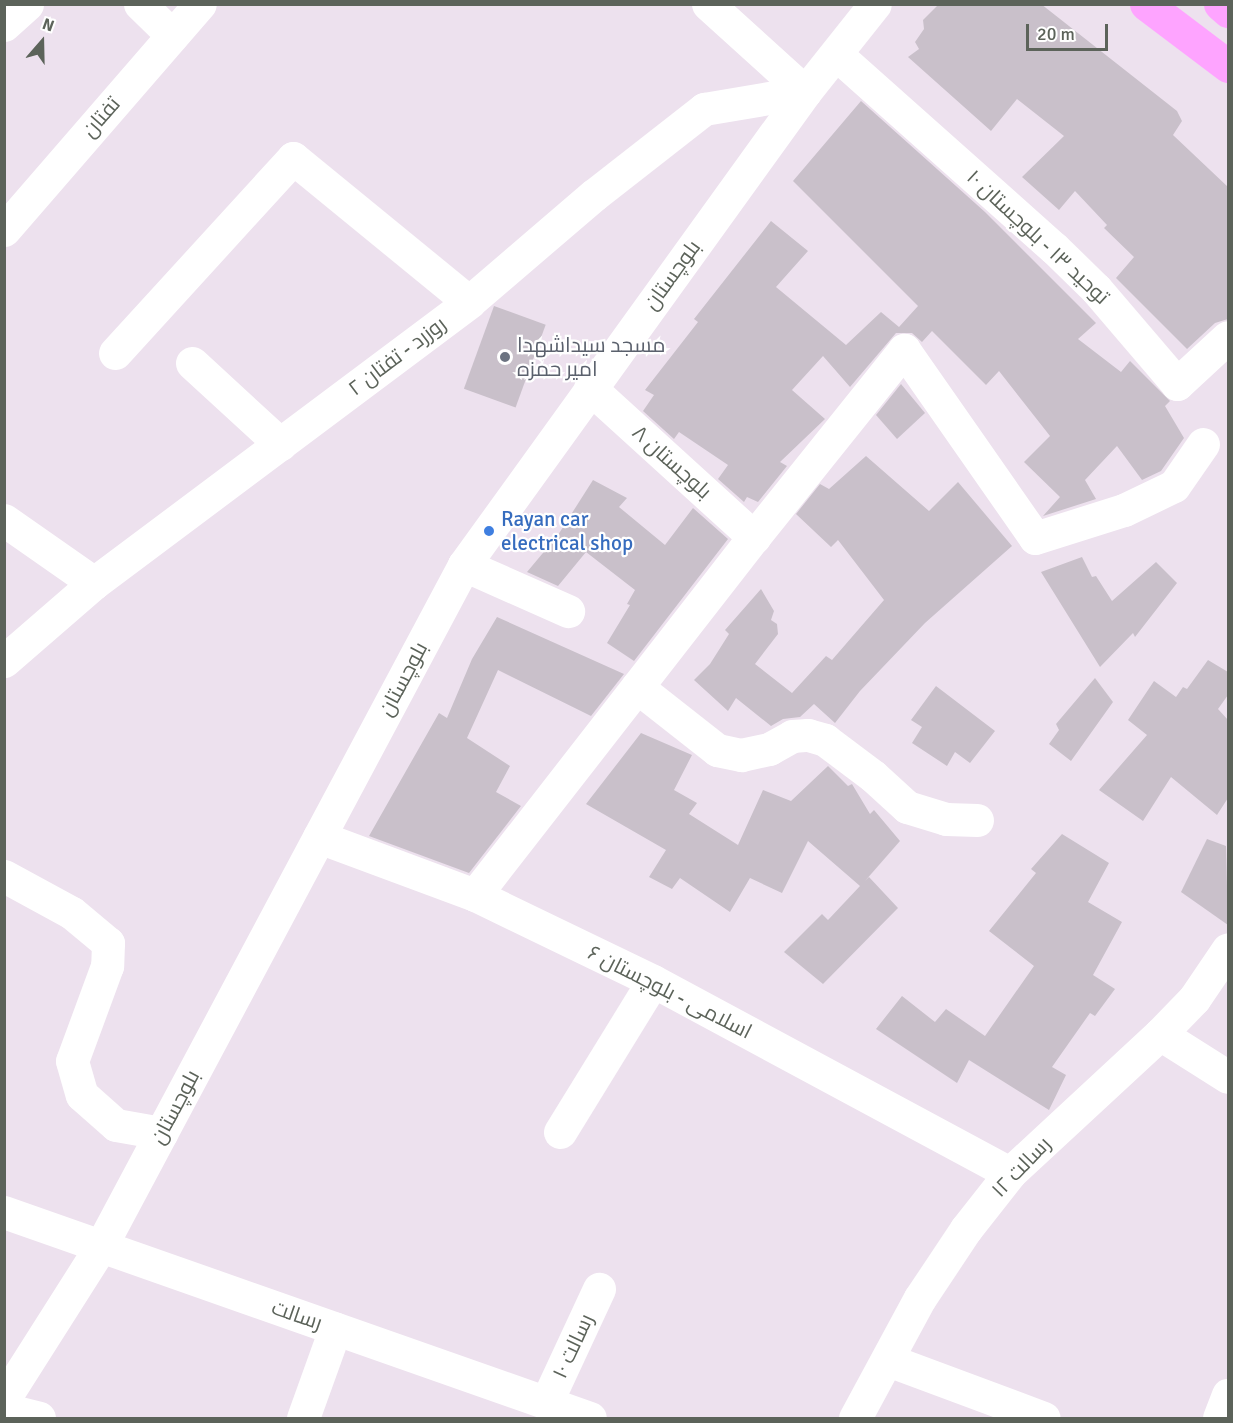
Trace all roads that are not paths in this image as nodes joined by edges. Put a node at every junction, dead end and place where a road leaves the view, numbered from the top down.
1 (27, 4) edge
2 (140, 4) edge
3 (200, 4) edge
4 (708, 4) edge
5 (875, 4) edge
6 (1146, 4) edge
7 (1220, 4) edge
8 (1228, 11) edge
9 (4, 25) edge
10 (171, 35) junction
11 (836, 54) junction
12 (1228, 66) edge
13 (805, 92) junction
14 (4, 230) edge
15 (469, 302) junction
16 (1228, 337) edge
17 (115, 353) dead end
18 (192, 363) dead end
19 (590, 388) junction
20 (280, 444) junction
21 (1203, 444) dead end
22 (4, 520) edge
23 (754, 537) junction
24 (464, 565) junction
25 (94, 583) junction
26 (568, 611) dead end
27 (4, 661) edge
28 (637, 687) junction
29 (976, 820) dead end
30 (319, 837) junction
31 (4, 876) edge
32 (475, 895) junction
33 (1228, 949) edge
34 (653, 981) junction
35 (1160, 1034) junction
36 (1228, 1077) edge
37 (560, 1132) dead end
38 (161, 1133) junction
39 (1010, 1173) junction
40 (4, 1212) edge
41 (101, 1246) junction
42 (599, 1289) dead end
43 (335, 1329) junction
44 (888, 1360) junction
45 (1228, 1395) edge
46 (4, 1399) edge
47 (546, 1403) junction
48 (4, 1409) edge
49 (39, 1419) edge
50 (303, 1419) edge
51 (590, 1419) edge
52 (855, 1419) edge
53 (1044, 1419) edge
54 (1219, 1419) edge

1 - 9 street
2 - 10 street
3 - 10 street, تفتان
4 - 13 street
5 - 11 street, بلوچستان
6 - 12 main road
7 - 8 main road
10 - 14 street, تفتان
11 - 13 street, بلوچستان
11 - 16 street, توحید ۱۳ - بلوچستان ۱۰
13 - 15 street, روزرد - تفتان ۲
13 - 19 street, بلوچستان
15 - 17 street
15 - 20 street, روزرد - تفتان ۲
18 - 20 street
19 - 23 street, بلوچستان ۸
19 - 24 street, بلوچستان
20 - 25 street, روزرد - تفتان ۲
21 - 23 street
22 - 25 street
23 - 28 street
24 - 26 street
24 - 30 street, بلوچستان
25 - 27 street, روزرد - تفتان ۲
28 - 29 street
28 - 32 street
30 - 32 street, اسلامی - بلوچستان ۶
30 - 38 street, بلوچستان
31 - 38 street
32 - 34 street, اسلامی - بلوچستان ۶
33 - 35 street, رسالت ۱۲
34 - 37 street
34 - 39 street, اسلامی - بلوچستان ۶
35 - 36 street
35 - 39 street, رسالت ۱۲
38 - 41 street, بلوچستان
39 - 44 street, رسالت ۱۲
40 - 41 street, رسالت
41 - 43 street, رسالت
41 - 46 street, بلوچستان
42 - 47 street, رسالت ۱۰
43 - 47 street, رسالت
43 - 50 street
44 - 52 street, رسالت ۱۲
44 - 53 street
45 - 54 street
47 - 51 street, رسالت
48 - 49 street

